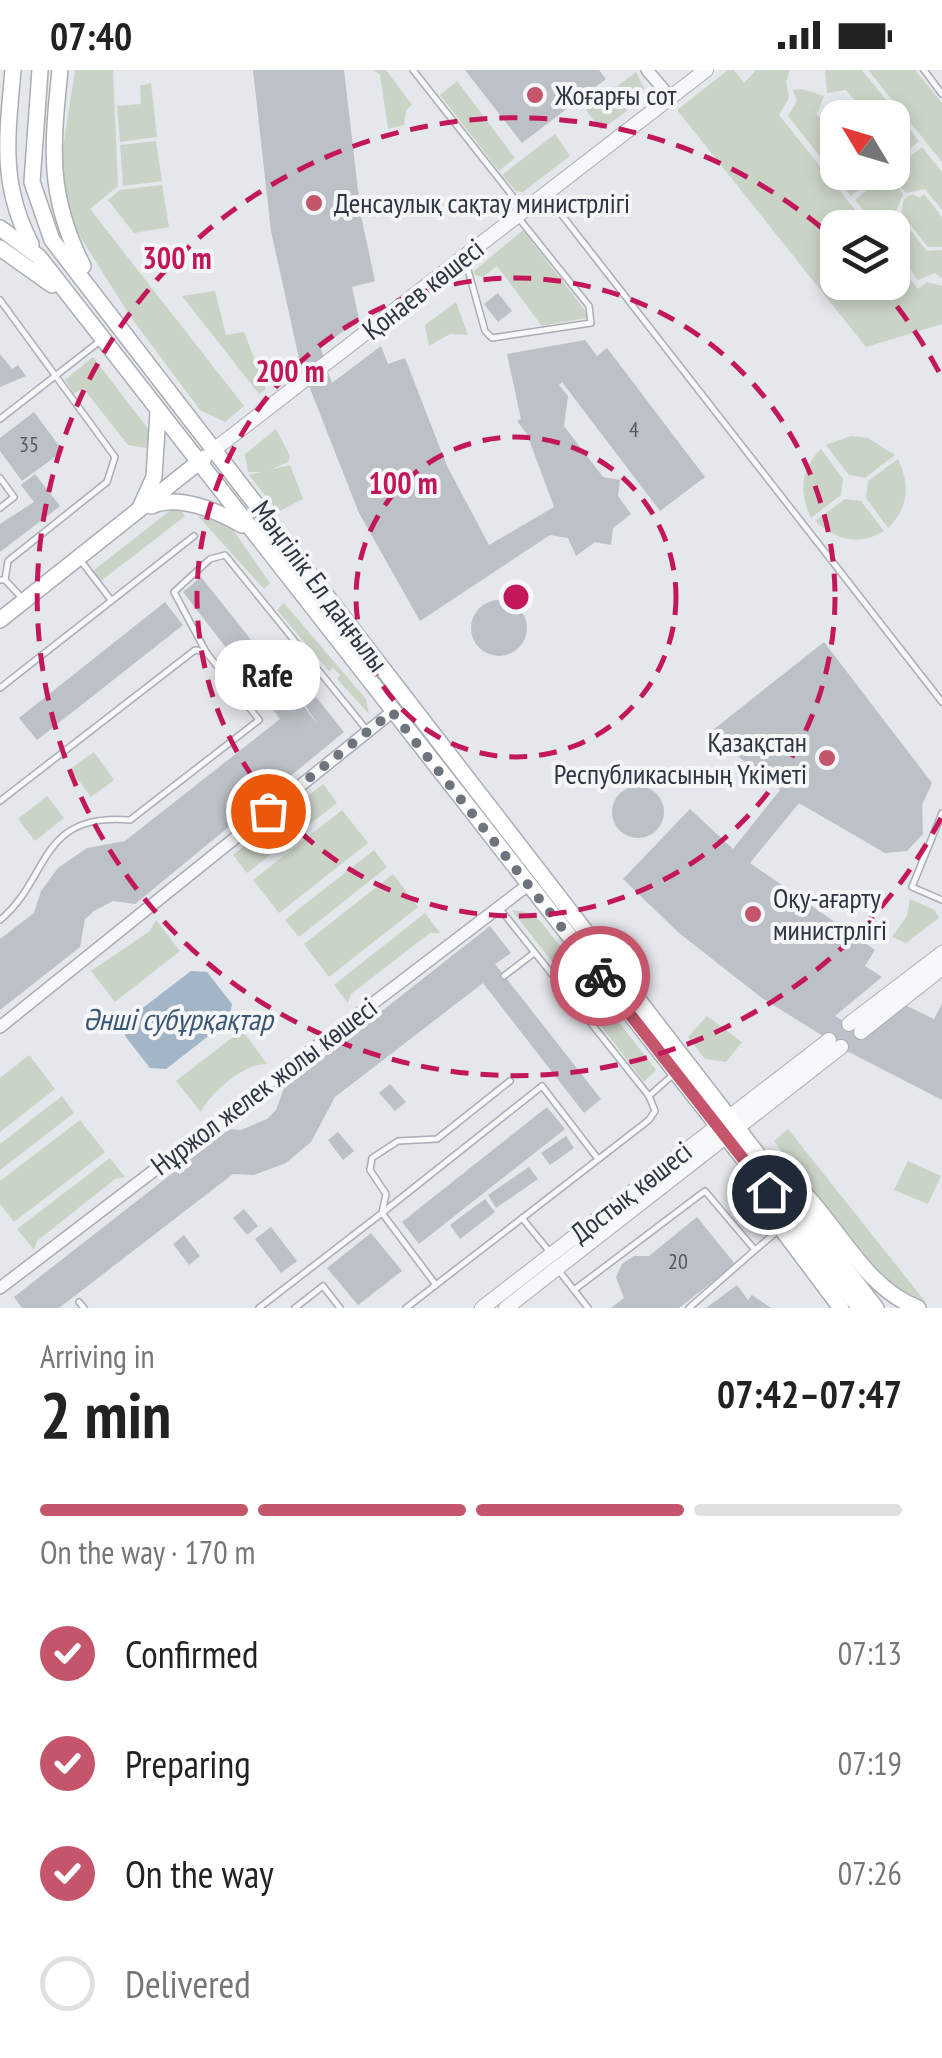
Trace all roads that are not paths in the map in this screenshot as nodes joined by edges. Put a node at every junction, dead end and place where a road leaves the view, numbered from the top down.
1 (12, 70) edge
2 (40, 70) edge
3 (60, 70) edge
4 (413, 70) edge
5 (648, 70) edge
6 (706, 70) edge
7 (924, 70) edge
8 (942, 94) edge
9 (670, 97) junction
10 (546, 194) junction
11 (520, 213) junction
12 (0, 228) edge
13 (0, 248) edge
14 (464, 256) junction
15 (38, 257) junction
16 (67, 297) junction
17 (98, 297) junction
18 (0, 300) edge
19 (100, 340) junction
20 (55, 376) junction
21 (158, 412) junction
22 (0, 420) edge
23 (215, 449) junction
24 (198, 463) junction
25 (0, 478) edge
26 (0, 508) edge
27 (138, 512) junction
28 (249, 529) junction
29 (194, 536) dead end
30 (79, 558) junction
31 (3, 580) edge
32 (25, 601) junction
33 (112, 601) junction
34 (0, 620) edge
35 (206, 652) junction
36 (0, 688) edge
37 (942, 702) edge
38 (392, 712) junction
39 (368, 731) junction
40 (0, 801) edge
41 (942, 813) edge
42 (528, 885) junction
43 (942, 900) edge
44 (498, 907) junction
45 (0, 920) edge
46 (942, 952) edge
47 (534, 953) junction
48 (942, 968) edge
49 (504, 976) dead end
50 (0, 1027) edge
51 (834, 1044) dead end
52 (676, 1073) junction
53 (510, 1081) dead end
54 (649, 1096) junction
55 (727, 1127) junction
56 (598, 1159) junction
57 (754, 1162) junction
58 (382, 1213) junction
59 (522, 1218) junction
60 (781, 1228) junction
61 (755, 1250) junction
62 (554, 1261) junction
63 (436, 1284) junction
64 (0, 1288) edge
65 (574, 1290) junction
66 (259, 1308) edge
67 (295, 1308) edge
68 (340, 1308) edge
69 (406, 1308) edge
70 (482, 1308) edge
71 (506, 1308) edge
72 (588, 1308) edge
73 (689, 1308) edge
74 (841, 1308) edge
75 (860, 1308) edge
76 (876, 1308) edge
77 (918, 1308) edge

1 - 15 main road
2 - 17 main road, Мәңгілік Ел даңғылы
3 - 17 main road
4 - 11 lane
5 - 9 street
6 - 9 street, Қонаев көшесі
7 - 8 lane
9 - 10 street, Қонаев көшесі
10 - 11 street, Қонаев көшесі
10 - 37 lane
11 - 14 street, Қонаев көшесі
11 - 14 lane
12 - 15 main road, Мәңгілік Ел даңғылы
13 - 16 main road
14 - 23 street, Қонаев көшесі
15 - 16 main road, Мәңгілік Ел даңғылы
16 - 19 main road, Мәңгілік Ел даңғылы
17 - 23 main road, Мәңгілік Ел даңғылы
18 - 20 lane
19 - 20 lane
19 - 21 main road, Мәңгілік Ел даңғылы
20 - 22 lane
20 - 31 lane
21 - 24 main road, Мәңгілік Ел даңғылы
21 - 27 main road
23 - 24 main road, Қонаев көшесі
23 - 55 main road, Мәңгілік Ел даңғылы
24 - 27 main road, Қонаев көшесі
24 - 28 main road, Мәңгілік Ел даңғылы
25 - 26 lane
27 - 28 main road
27 - 30 main road, Қонаев көшесі
28 - 38 main road, Мәңгілік Ел даңғылы
29 - 33 lane
30 - 32 main road, Қонаев көшесі
30 - 33 lane
31 - 32 lane
32 - 34 main road, Қонаев көшесі
33 - 36 lane
35 - 39 lane
35 - 40 lane
35 - 45 lane
38 - 39 street
38 - 42 main road, Мәңгілік Ел даңғылы
39 - 50 street
41 - 43 lane
42 - 44 street, Нұржол желек жолы көшесі
42 - 52 main road, Мәңгілік Ел даңғылы
44 - 47 lane
44 - 64 street, Нұржол желек жолы көшесі
46 - 48 street
47 - 49 lane
47 - 54 lane
51 - 55 street, Достық көшесі
52 - 54 lane
52 - 55 main road, Мәңгілік Ел даңғылы
53 - 58 lane
54 - 56 lane
55 - 57 main road, Мәңгілік Ел даңғылы
55 - 62 street, Достық көшесі
56 - 58 lane
56 - 59 lane
57 - 60 main road
57 - 75 main road, Мәңгілік Ел даңғылы
57 - 76 main road, Мәңгілік Ел даңғылы
57 - 77 main road
58 - 63 lane
58 - 66 lane
59 - 62 lane
59 - 63 lane
60 - 61 lane
60 - 74 main road
61 - 65 lane
61 - 73 lane
62 - 65 lane
62 - 70 street, Достық көшесі
62 - 71 street, Достық көшесі
63 - 69 lane
65 - 72 lane
67 - 68 lane

